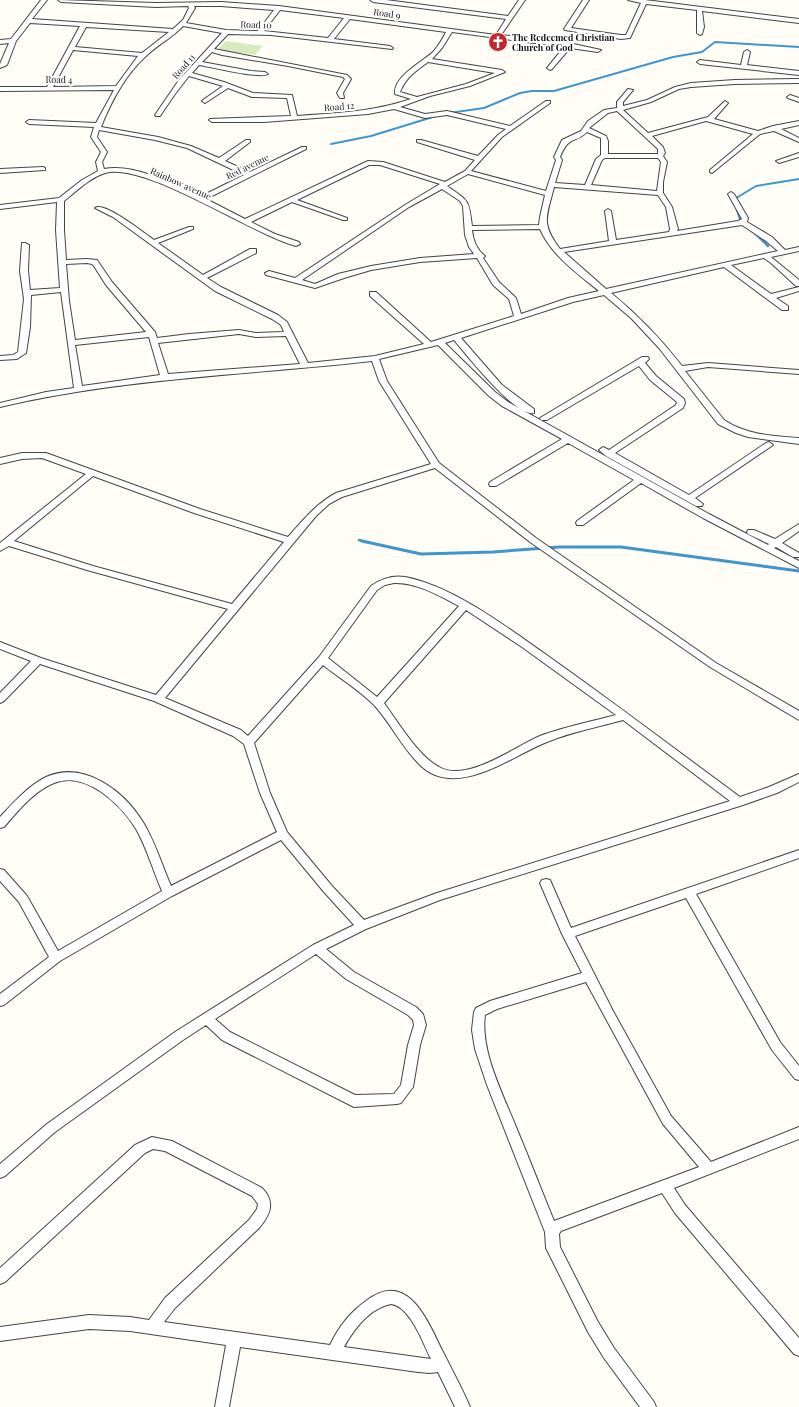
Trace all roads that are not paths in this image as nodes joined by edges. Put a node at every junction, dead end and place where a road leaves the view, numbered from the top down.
1 (44, 0) edge
2 (61, 0) edge
3 (373, 0) edge
4 (426, 0) edge
5 (522, 0) edge
6 (586, 0) edge
7 (631, 0) edge
8 (644, 2) junction
9 (190, 5) junction
10 (420, 6) junction
11 (279, 8) junction
12 (700, 8) junction
13 (349, 16) junction
14 (510, 18) junction
15 (29, 20) junction
16 (799, 21) edge
17 (182, 24) junction
18 (84, 25) junction
19 (450, 30) junction
20 (175, 31) junction
21 (226, 32) junction
22 (259, 33) junction
23 (700, 33) dead end
24 (497, 37) junction
25 (13, 41) junction
26 (329, 41) junction
27 (0, 42) edge
28 (569, 45) junction
29 (72, 48) junction
30 (390, 48) dead end
31 (210, 49) junction
32 (598, 50) dead end
33 (747, 52) dead end
34 (142, 55) junction
35 (428, 60) junction
36 (700, 62) dead end
37 (197, 63) junction
38 (0, 66) edge
39 (744, 66) junction
40 (550, 68) dead end
41 (799, 73) edge
42 (188, 74) junction
43 (265, 74) dead end
44 (799, 81) edge
45 (228, 85) junction
46 (49, 88) junction
47 (118, 88) junction
48 (0, 89) edge
49 (630, 90) dead end
50 (342, 97) dead end
51 (790, 97) dead end
52 (417, 99) junction
53 (799, 100) edge
54 (205, 101) dead end
55 (548, 102) dead end
56 (724, 103) dead end
57 (394, 107) junction
58 (621, 109) junction
59 (158, 115) dead end
60 (294, 117) junction
61 (710, 119) junction
62 (212, 120) dead end
63 (28, 122) dead end
64 (799, 123) edge
65 (97, 126) junction
66 (511, 128) junction
67 (773, 128) junction
68 (586, 129) junction
69 (758, 133) junction
70 (648, 135) junction
71 (799, 140) edge
72 (248, 141) dead end
73 (419, 141) dead end
74 (304, 148) dead end
75 (799, 155) edge
76 (604, 156) junction
77 (660, 156) junction
78 (479, 159) junction
79 (220, 161) junction
80 (779, 161) dead end
81 (43, 168) dead end
82 (0, 171) edge
83 (712, 171) dead end
84 (101, 172) junction
85 (467, 172) junction
86 (250, 175) junction
87 (444, 185) junction
88 (552, 185) junction
89 (587, 188) junction
90 (660, 193) junction
91 (550, 194) junction
92 (731, 194) dead end
93 (61, 200) junction
94 (199, 200) junction
95 (292, 200) junction
96 (0, 207) edge
97 (98, 208) dead end
98 (608, 211) dead end
99 (345, 219) dead end
100 (245, 222) junction
101 (743, 222) junction
102 (543, 227) junction
103 (191, 228) dead end
104 (468, 228) junction
105 (671, 234) junction
106 (614, 242) junction
107 (153, 243) junction
108 (296, 244) dead end
109 (25, 245) dead end
110 (799, 249) edge
111 (253, 251) dead end
112 (558, 251) junction
113 (783, 252) junction
114 (481, 256) junction
115 (765, 256) junction
116 (63, 262) junction
117 (725, 264) junction
118 (269, 273) dead end
119 (202, 278) junction
120 (295, 281) junction
121 (799, 284) edge
122 (799, 288) edge
123 (64, 290) junction
124 (605, 292) junction
125 (27, 293) junction
126 (374, 294) dead end
127 (769, 297) junction
128 (785, 308) dead end
129 (518, 316) junction
130 (289, 334) junction
131 (456, 337) junction
132 (153, 338) junction
133 (71, 342) junction
134 (440, 342) junction
135 (430, 345) junction
136 (0, 358) edge
137 (375, 358) junction
138 (305, 366) junction
139 (681, 369) junction
140 (799, 372) edge
141 (165, 378) junction
142 (78, 389) junction
143 (0, 405) edge
144 (544, 418) junction
145 (568, 439) junction
146 (799, 441) edge
147 (769, 445) dead end
148 (609, 454) junction
149 (0, 462) edge
150 (436, 466) junction
151 (91, 474) junction
152 (640, 479) junction
153 (493, 484) dead end
154 (690, 498) junction
155 (580, 523) dead end
156 (799, 527) edge
157 (290, 541) junction
158 (3, 545) edge
159 (772, 546) junction
160 (799, 557) edge
161 (799, 565) edge
162 (464, 606) junction
163 (234, 608) junction
164 (0, 645) edge
165 (322, 658) junction
166 (38, 660) junction
167 (0, 699) edge
168 (158, 699) junction
169 (378, 703) junction
170 (625, 716) junction
171 (799, 716) edge
172 (249, 742) junction
173 (799, 778) edge
174 (739, 802) junction
175 (0, 824) edge
176 (282, 834) junction
177 (799, 854) edge
178 (0, 873) edge
179 (546, 883) dead end
180 (689, 892) junction
181 (168, 893) junction
182 (362, 926) junction
183 (568, 934) junction
184 (317, 948) junction
185 (56, 958) junction
186 (589, 976) junction
187 (0, 1001) edge
188 (207, 1019) junction
189 (799, 1075) edge
190 (799, 1133) edge
191 (708, 1168) junction
192 (0, 1172) edge
193 (666, 1187) junction
194 (552, 1232) junction
195 (0, 1277) edge
196 (152, 1326) junction
197 (0, 1334) edge
198 (234, 1340) junction
199 (798, 1345) edge
200 (333, 1354) junction
201 (440, 1364) junction
202 (222, 1407) edge
203 (463, 1407) edge
204 (649, 1407) edge

1 - 15 street
2 - 9 street, Road 9
3 - 10 street
4 - 10 street
5 - 14 street
6 - 8 street
7 - 8 street
8 - 12 street
9 - 11 street, Road 9
9 - 17 street
10 - 14 street
11 - 13 street, Road 9
11 - 22 street
12 - 16 street
12 - 23 street
13 - 19 street, Road 9
13 - 26 street
14 - 24 street
15 - 18 street
15 - 25 street
17 - 20 street
17 - 21 street, Road 10
18 - 20 street
18 - 29 street
19 - 24 street, Road 9
19 - 35 street
20 - 34 street
21 - 22 street, Road 10
21 - 31 street, Road 11
22 - 26 street, Road 10
24 - 28 street, Road 9
25 - 27 street
25 - 38 street
26 - 30 street, Road 10
28 - 32 street, Road 9
28 - 40 street
29 - 34 street
29 - 46 street
31 - 37 street, Road 11
31 - 50 street
33 - 39 street
34 - 47 street
35 - 52 street
35 - 52 street, Road 12
36 - 39 street
37 - 42 street, Road 11
37 - 43 street
39 - 41 street
42 - 45 street
42 - 59 street, Road 11
44 - 58 street
45 - 54 street
45 - 60 street
46 - 47 street, Road 4
46 - 48 street, Road 4
47 - 65 street
49 - 58 street
51 - 53 street
52 - 57 street, Road 12
55 - 66 street
56 - 61 street
57 - 60 street, Road 12
57 - 66 street
58 - 68 street
58 - 70 street
60 - 62 street, Road 12
61 - 69 street
61 - 70 street
63 - 65 street
64 - 67 street
65 - 79 street
65 - 84 street
66 - 78 street
67 - 69 street
67 - 71 street
68 - 76 street
68 - 88 street
69 - 83 street
70 - 77 street
72 - 79 street
73 - 78 street
74 - 86 street, Red avenue
75 - 80 street
76 - 77 street
76 - 89 street
77 - 90 street
78 - 85 street
79 - 86 street
81 - 82 street
84 - 93 street, Rainbow avenue
84 - 94 street, Rainbow avenue
85 - 87 street
85 - 91 street
86 - 94 street, Red avenue
87 - 95 street
87 - 104 street
87 - 120 street
88 - 89 street
88 - 91 street
89 - 90 street
90 - 105 street
91 - 102 street
92 - 101 street
93 - 96 street
93 - 116 street
94 - 100 street, Rainbow avenue
95 - 99 street
95 - 100 street
97 - 107 street
98 - 106 street
100 - 108 street, Rainbow avenue
101 - 105 street
101 - 113 street
102 - 104 street
102 - 112 street
103 - 107 street
104 - 114 street
105 - 106 street
106 - 112 street
107 - 119 street
109 - 125 street
110 - 113 street
111 - 119 street
112 - 124 street
113 - 115 street
114 - 120 street
114 - 129 street
115 - 117 street
115 - 121 street
116 - 123 street
116 - 132 street
117 - 124 street
117 - 127 street
118 - 120 street
119 - 130 street
122 - 127 street
123 - 125 street
123 - 133 street
124 - 129 street
124 - 139 street
125 - 136 street
126 - 135 street
127 - 128 street
129 - 131 street
130 - 132 street
130 - 138 street
131 - 134 street
131 - 144 street
132 - 133 street
132 - 141 street
133 - 142 street
134 - 135 street
134 - 145 street
135 - 137 street
137 - 138 street
137 - 150 street
138 - 141 street
139 - 140 street
139 - 146 street
141 - 142 street
142 - 143 street
144 - 148 street
144 - 148 street
145 - 152 street
145 - 153 street
147 - 154 street
148 - 154 street
149 - 151 street
150 - 157 street
150 - 171 street
151 - 157 street
151 - 158 street
152 - 155 street
152 - 159 street
154 - 159 street
156 - 159 street
157 - 163 street
158 - 163 street
159 - 160 street
159 - 161 street
162 - 165 street
162 - 169 street
162 - 170 street
163 - 168 street
164 - 166 street
165 - 169 street
165 - 172 street
166 - 167 street
166 - 168 street
168 - 172 street
169 - 170 street
170 - 174 street
172 - 176 street
173 - 174 street
174 - 182 street
175 - 181 street
176 - 181 street
176 - 182 street
177 - 180 street
178 - 185 street
179 - 183 street
180 - 183 street
180 - 189 street
181 - 185 street
182 - 184 street
183 - 186 street
184 - 188 street
184 - 188 street
185 - 187 street
186 - 191 street
186 - 194 street
188 - 192 street
190 - 191 street
191 - 193 street
193 - 194 street
193 - 199 street
194 - 204 street
195 - 196 street
196 - 197 street
196 - 198 street
198 - 200 street
198 - 202 street
200 - 201 street
200 - 201 street
201 - 203 street

